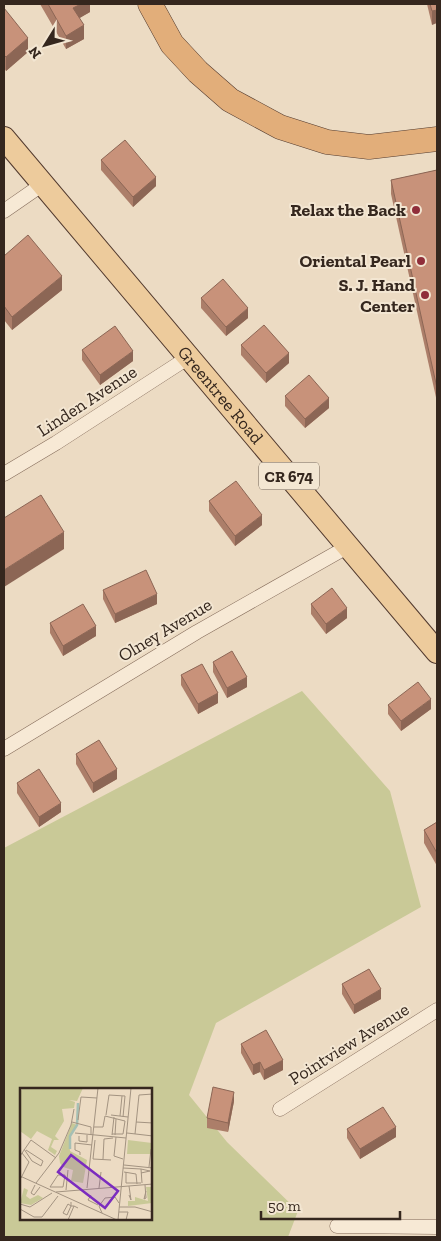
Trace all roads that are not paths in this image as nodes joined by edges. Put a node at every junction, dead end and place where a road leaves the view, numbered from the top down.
1 (150, 4) edge
2 (4, 138) edge
3 (437, 138) edge
4 (43, 184) junction
5 (4, 211) edge
6 (189, 358) junction
7 (4, 474) edge
8 (347, 547) junction
9 (437, 652) edge
10 (4, 749) edge
11 (437, 1010) edge
12 (280, 1109) dead end
13 (337, 1226) dead end
14 (437, 1227) edge

1 - 3 highway
2 - 4 main road, Greentree Road / CR 674
4 - 5 street
4 - 6 main road, Greentree Road / CR 674
6 - 7 street, Linden Avenue
6 - 8 main road, Greentree Road / CR 674
8 - 9 main road, Greentree Road / CR 674
8 - 10 street, Olney Avenue
11 - 12 street, Pointview Avenue
13 - 14 street

